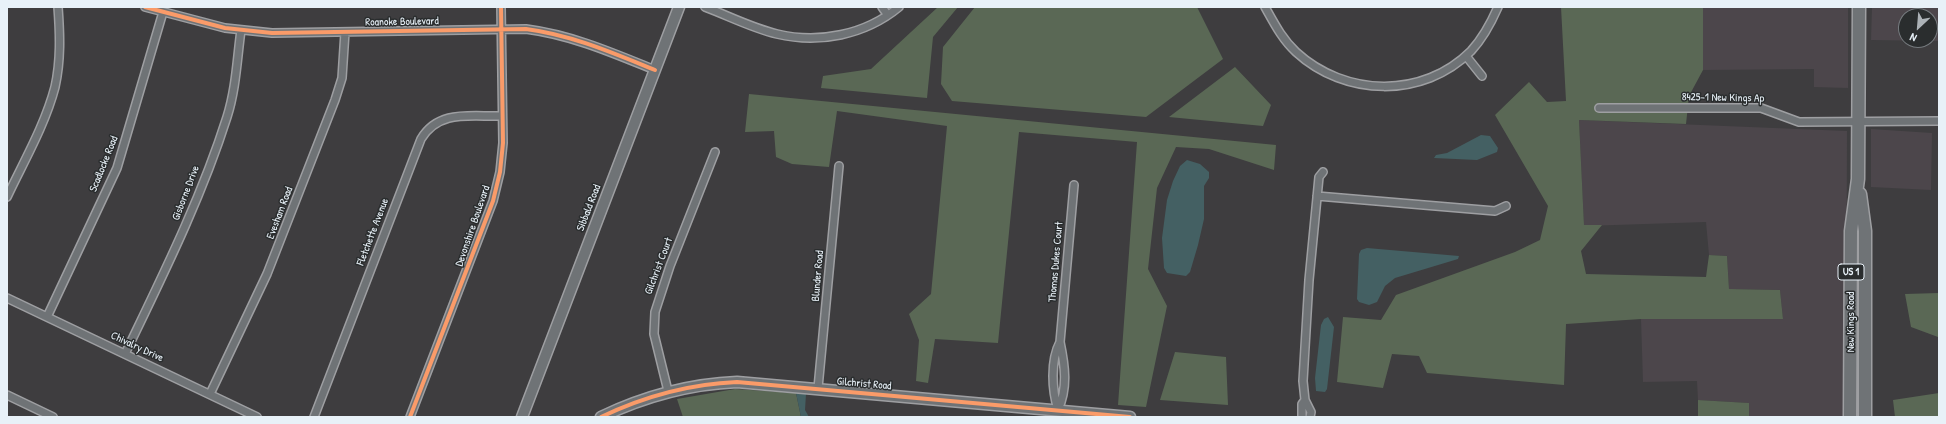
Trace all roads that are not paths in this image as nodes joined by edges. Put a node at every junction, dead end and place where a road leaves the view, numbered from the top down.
1 (58, 7) edge
2 (145, 7) edge
3 (500, 7) edge
4 (679, 7) edge
5 (705, 7) edge
6 (882, 7) edge
7 (899, 7) edge
8 (1265, 7) edge
9 (1498, 7) edge
10 (1859, 7) edge
11 (163, 12) junction
12 (887, 14) junction
13 (501, 29) junction
14 (241, 30) junction
15 (345, 32) junction
16 (1466, 56) junction
17 (655, 70) junction
18 (1482, 76) dead end
19 (1599, 108) dead end
20 (502, 116) junction
21 (1939, 121) edge
22 (1858, 123) junction
23 (715, 152) dead end
24 (839, 166) dead end
25 (1323, 172) dead end
26 (1858, 179) junction
27 (1074, 184) dead end
28 (1318, 196) junction
29 (7, 197) edge
30 (1506, 206) dead end
31 (7, 298) edge
32 (47, 316) junction
33 (125, 354) junction
34 (818, 388) junction
35 (668, 391) junction
36 (210, 394) junction
37 (7, 395) edge
38 (1305, 400) junction
39 (1058, 410) junction
40 (53, 417) edge
41 (258, 417) edge
42 (314, 417) edge
43 (410, 417) edge
44 (522, 417) edge
45 (601, 417) edge
46 (1130, 417) edge
47 (1302, 417) edge
48 (1310, 417) edge
49 (1850, 417) edge
50 (1865, 417) edge

1 - 29 street
2 - 11 street, Roanoke Boulevard
3 - 13 street, Devonshire Boulevard
4 - 17 street, Sibbald Road
5 - 12 street
6 - 12 street
7 - 12 street
8 - 16 street
9 - 16 street
10 - 22 highway, New Kings Road / US 1
11 - 14 street, Roanoke Boulevard
11 - 32 street, Scadlocke Road
13 - 15 street, Roanoke Boulevard
13 - 17 street, Roanoke Boulevard
13 - 20 street, Devonshire Boulevard
14 - 15 street, Roanoke Boulevard
14 - 33 street, Gisborne Drive
15 - 36 street, Evesham Road
16 - 18 street
17 - 44 street, Sibbald Road
19 - 22 street, 8425-1 New Kings Ap
20 - 42 street, Fletchette Avenue
20 - 43 street, Devonshire Boulevard
21 - 22 street, 8425-1 New Kings Ap
22 - 26 highway, New Kings Road / US 1
23 - 35 street, Gilchrist Court
24 - 34 street, Blunder Road
25 - 28 street
26 - 49 highway, New Kings Road / US 1
26 - 50 highway, New Kings Road / US 1
27 - 39 street, Thomas Dukes Court
28 - 30 street
28 - 38 street
31 - 32 street, Chivalry Drive
32 - 33 street, Chivalry Drive
33 - 36 street, Chivalry Drive
34 - 35 street, Gilchrist Road
34 - 39 street, Gilchrist Road
35 - 45 street, Gilchrist Road
36 - 41 street, Chivalry Drive
37 - 40 street
38 - 47 street
38 - 48 street
39 - 46 street, Gilchrist Road

